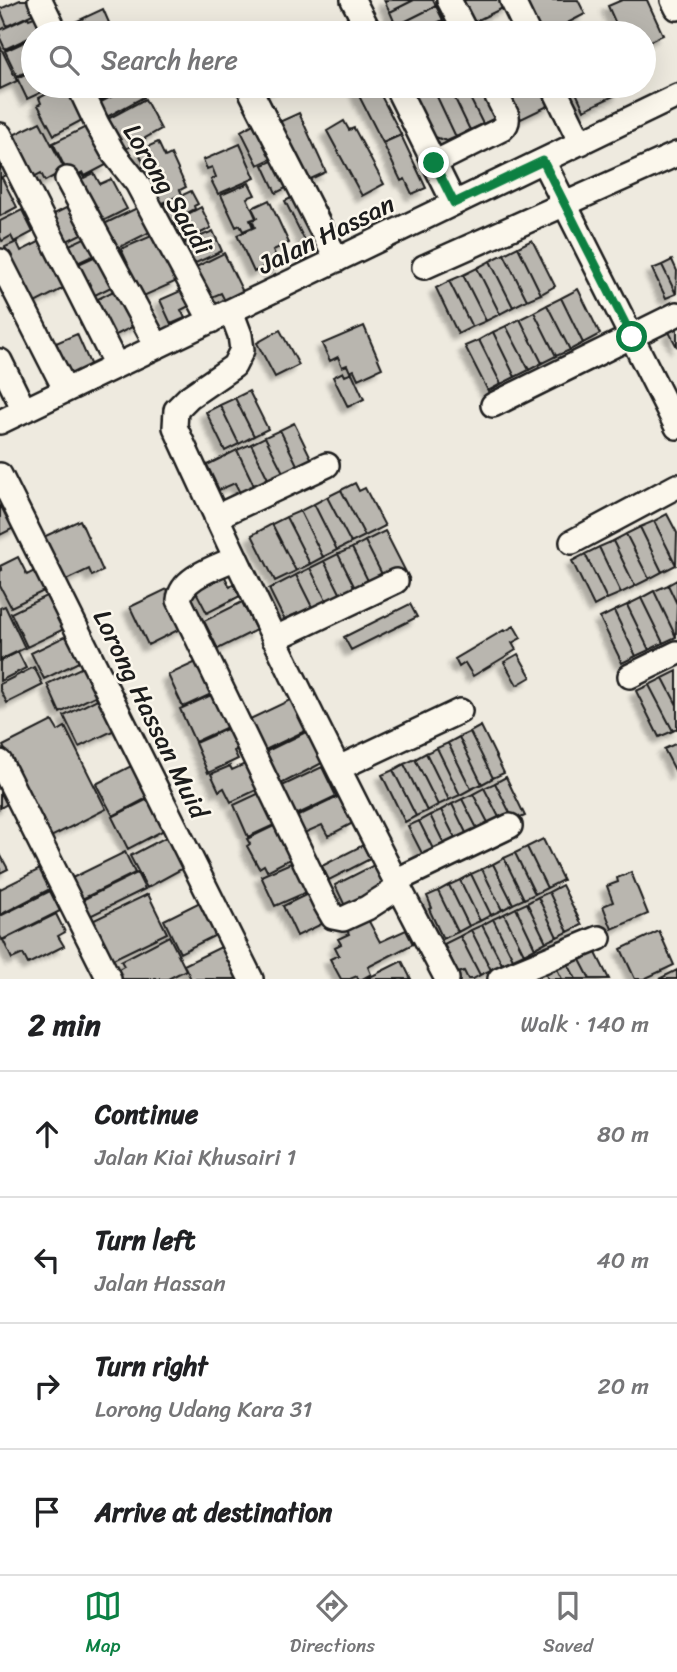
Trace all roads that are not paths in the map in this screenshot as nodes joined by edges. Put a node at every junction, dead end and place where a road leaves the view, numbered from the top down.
1 (40, 0) edge
2 (353, 0) edge
3 (449, 0) edge
4 (512, 0) edge
5 (673, 0) edge
6 (677, 8) edge
7 (50, 21) edge
8 (364, 21) edge
9 (460, 21) edge
10 (522, 21) edge
11 (677, 96) edge
12 (85, 98) edge
13 (254, 98) edge
14 (402, 98) edge
15 (498, 98) edge
16 (559, 98) edge
17 (0, 135) edge
18 (581, 143) junction
19 (677, 154) edge
20 (543, 161) junction
21 (434, 163) junction
22 (67, 179) dead end
23 (454, 203) junction
24 (565, 204) junction
25 (337, 260) junction
26 (0, 261) edge
27 (424, 267) dead end
28 (677, 314) edge
29 (221, 316) junction
30 (632, 337) junction
31 (157, 346) junction
32 (0, 361) edge
33 (116, 365) junction
34 (65, 389) junction
35 (493, 405) dead end
36 (24, 410) junction
37 (0, 422) edge
38 (677, 427) edge
39 (327, 465) dead end
40 (0, 475) edge
41 (677, 486) edge
42 (216, 517) junction
43 (572, 542) dead end
44 (236, 558) junction
45 (396, 581) dead end
46 (274, 639) junction
47 (677, 653) edge
48 (630, 676) dead end
49 (460, 711) dead end
50 (0, 762) edge
51 (339, 768) junction
52 (510, 826) dead end
53 (396, 884) junction
54 (599, 938) dead end
55 (109, 979) edge
56 (251, 979) edge
57 (447, 979) edge
58 (500, 979) edge

1 - 7 street
2 - 8 street
3 - 9 street
4 - 10 street
5 - 6 street
11 - 18 street, Jalan Hassan
12 - 29 street, Lorong Saudi
13 - 25 street
14 - 21 street
15 - 21 street
16 - 18 street
17 - 33 street
18 - 20 street, Jalan Hassan
19 - 24 street
20 - 23 street, Jalan Hassan
20 - 24 street
21 - 23 street
22 - 31 street
23 - 25 street, Jalan Hassan
24 - 27 street
24 - 30 street
25 - 29 street, Jalan Hassan
26 - 34 street
28 - 30 street
29 - 31 street, Jalan Hassan
29 - 42 street, Lorong Saudi
30 - 35 street
30 - 38 street
31 - 33 street, Jalan Hassan
32 - 36 street
33 - 34 street, Jalan Hassan
34 - 36 street, Jalan Hassan
36 - 37 street, Jalan Hassan
39 - 42 street
40 - 56 street, Lorong Hassan Muid
41 - 43 street
42 - 44 street, Lorong Saudi
44 - 46 street, Lorong Saudi
44 - 53 street
45 - 46 street
46 - 51 street, Lorong Saudi
47 - 48 street
49 - 51 street
50 - 55 street
51 - 53 street, Lorong Saudi
52 - 53 street
53 - 57 street, Lorong Saudi
54 - 58 street

